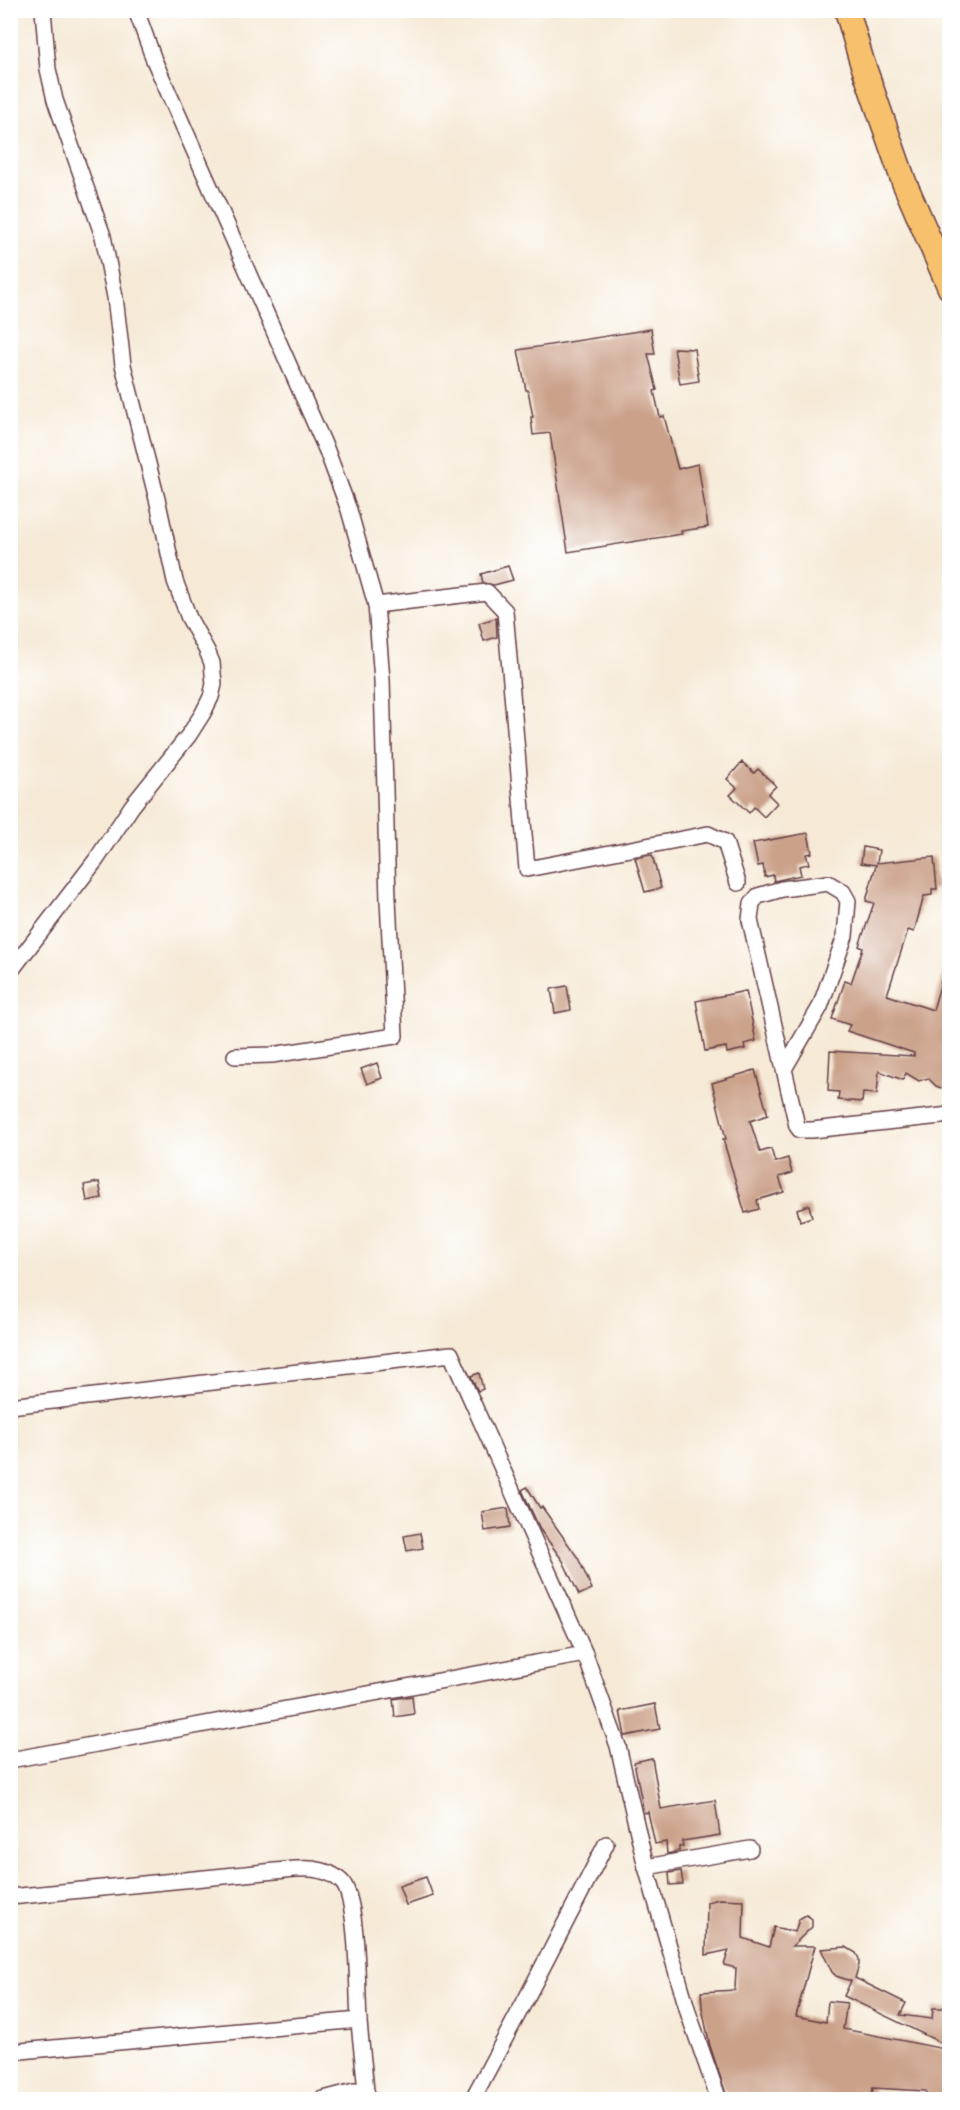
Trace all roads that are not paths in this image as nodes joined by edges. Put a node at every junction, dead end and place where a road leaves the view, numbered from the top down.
1 (43, 10) edge
2 (136, 10) edge
3 (847, 10) edge
4 (950, 288) edge
5 (376, 605) junction
6 (738, 883) dead end
7 (10, 972) edge
8 (235, 1056) dead end
9 (784, 1069) junction
10 (950, 1115) edge
11 (10, 1406) edge
12 (585, 1654) junction
13 (10, 1760) edge
14 (606, 1844) dead end
15 (750, 1849) dead end
16 (646, 1867) junction
17 (10, 1898) edge
18 (359, 2020) junction
19 (10, 2052) edge
20 (367, 2095) edge
21 (320, 2100) edge
22 (472, 2100) edge
23 (719, 2100) edge

1 - 7 street
2 - 5 street
3 - 4 main road
5 - 6 street
5 - 8 street
9 - 9 street
9 - 10 street
11 - 12 street
12 - 13 street
12 - 16 street
14 - 22 street
15 - 16 street
16 - 23 street
17 - 18 street
18 - 19 street
18 - 20 street
20 - 21 street

